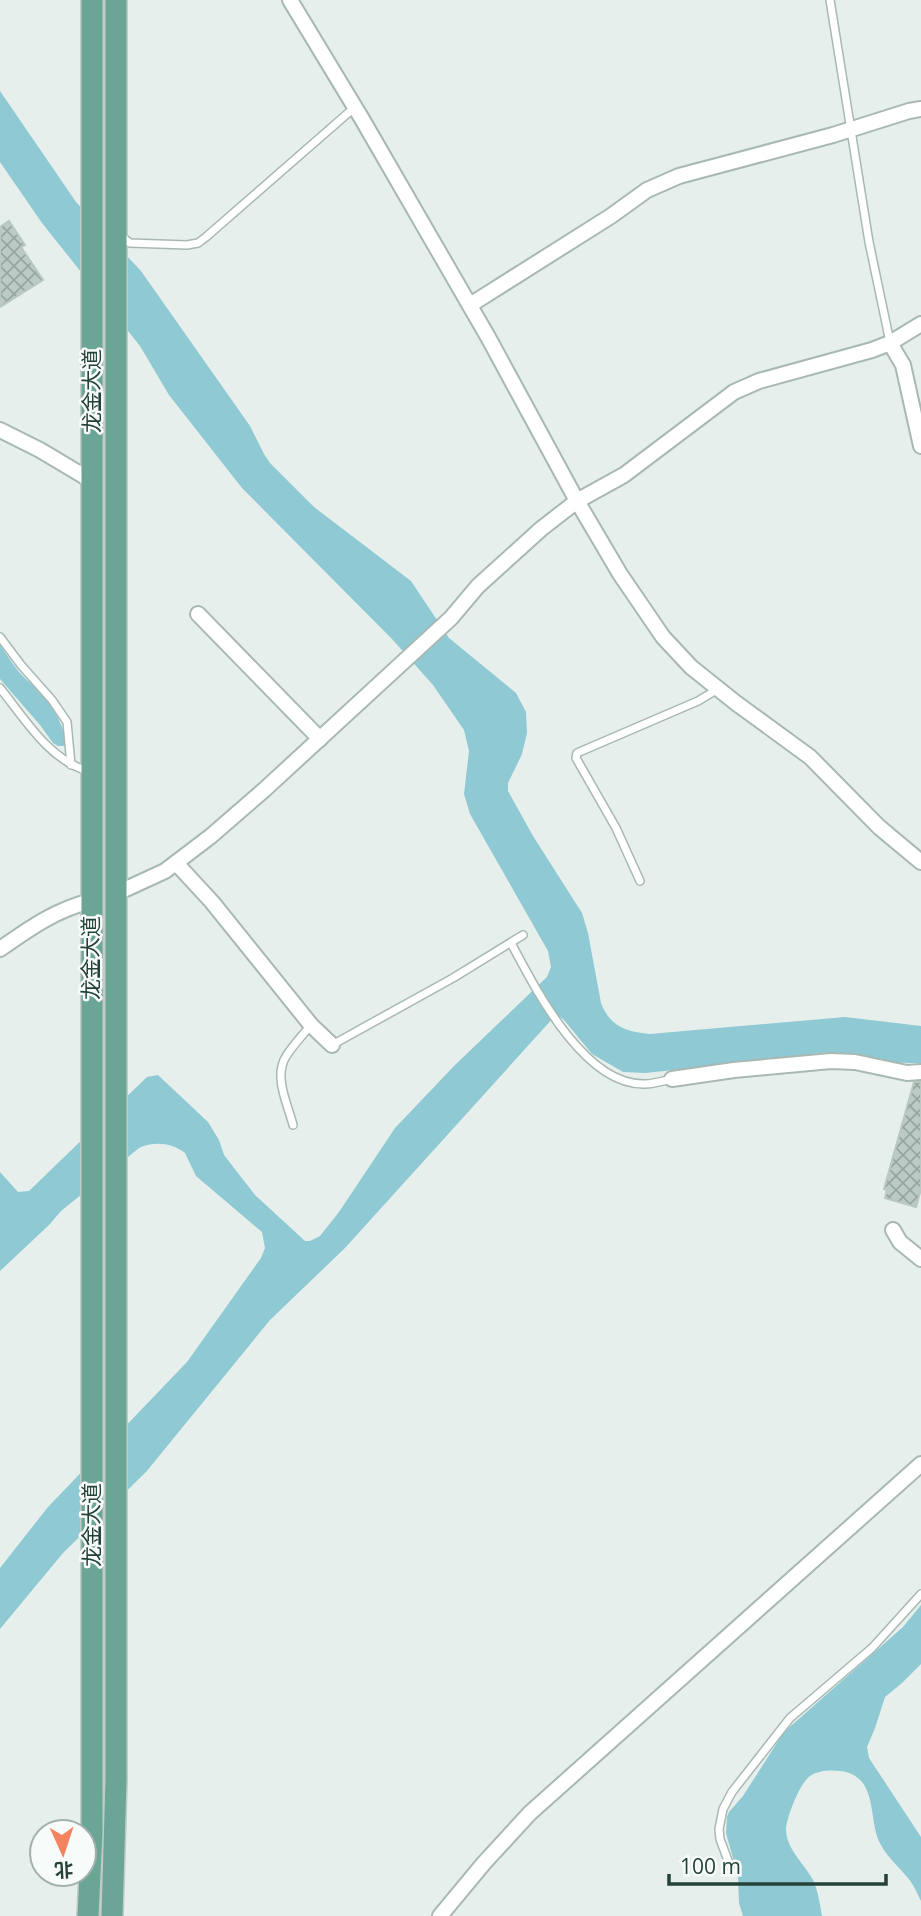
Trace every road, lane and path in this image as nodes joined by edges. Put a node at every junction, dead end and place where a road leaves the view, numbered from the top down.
1 (92, 0) edge
2 (116, 0) edge
3 (290, 0) edge
4 (830, 0) edge
5 (355, 107) junction
6 (921, 109) edge
7 (852, 129) junction
8 (116, 232) junction
9 (470, 305) junction
10 (921, 324) edge
11 (890, 343) junction
12 (0, 430) edge
13 (921, 446) edge
14 (92, 481) junction
15 (577, 501) junction
16 (198, 614) dead end
17 (0, 637) edge
18 (0, 688) edge
19 (718, 689) junction
20 (320, 739) junction
21 (82, 769) junction
22 (921, 862) edge
23 (176, 863) junction
24 (640, 881) dead end
25 (115, 894) junction
26 (92, 901) junction
27 (523, 935) dead end
28 (511, 943) junction
29 (0, 949) edge
30 (311, 1025) junction
31 (332, 1045) joint
32 (921, 1072) edge
33 (672, 1079) joint
34 (293, 1125) dead end
35 (892, 1230) dead end
36 (921, 1259) edge
37 (921, 1464) edge
38 (921, 1594) edge
39 (730, 1866) dead end
40 (88, 1916) edge
41 (112, 1916) edge
42 (440, 1916) edge

1 - 14 main road, 龙金大道
2 - 8 main road, 龙金大道
3 - 5 street
4 - 7 lane
5 - 8 lane
5 - 9 street
6 - 7 street
7 - 9 street
7 - 11 lane
8 - 25 main road, 龙金大道
9 - 15 street
10 - 11 street
11 - 13 street
11 - 15 street
12 - 14 street
14 - 21 main road, 龙金大道
15 - 19 street
15 - 20 street
16 - 20 street
17 - 21 lane
18 - 21 lane
19 - 22 street
19 - 24 lane
20 - 23 street
21 - 26 main road, 龙金大道
23 - 25 street
23 - 30 street
25 - 41 main road, 龙金大道
26 - 29 street
26 - 40 main road, 龙金大道
27 - 28 lane
28 - 31 lane
28 - 33 lane
30 - 31 street
30 - 34 lane
32 - 33 street
35 - 36 street
37 - 42 street
38 - 39 lane

